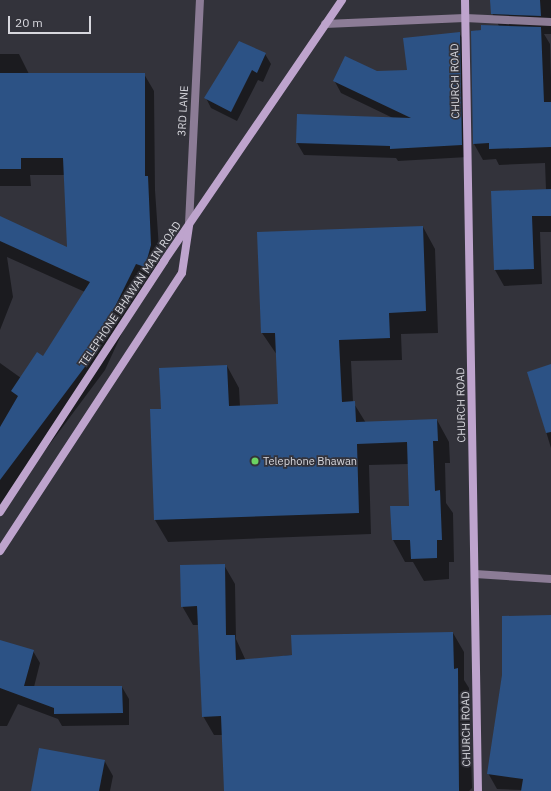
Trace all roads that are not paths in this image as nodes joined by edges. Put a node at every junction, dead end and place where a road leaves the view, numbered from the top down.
1 (200, 0) edge
2 (342, 0) edge
3 (465, 0) edge
4 (465, 18) junction
5 (551, 22) edge
6 (325, 24) junction
7 (189, 224) junction
8 (0, 512) edge
9 (0, 551) edge
10 (475, 574) junction
11 (551, 579) edge
12 (478, 791) edge

1 - 7 street, 3RD LANE
2 - 6 street
3 - 4 street, CHURCH ROAD
4 - 5 street
4 - 6 street
4 - 10 street, CHURCH ROAD
6 - 7 street
7 - 8 street, TELEPHONE BHAWAN MAIN ROAD
7 - 9 street, TELEPHONE BHAWAN MAIN ROAD
10 - 11 street
10 - 12 street, CHURCH ROAD

